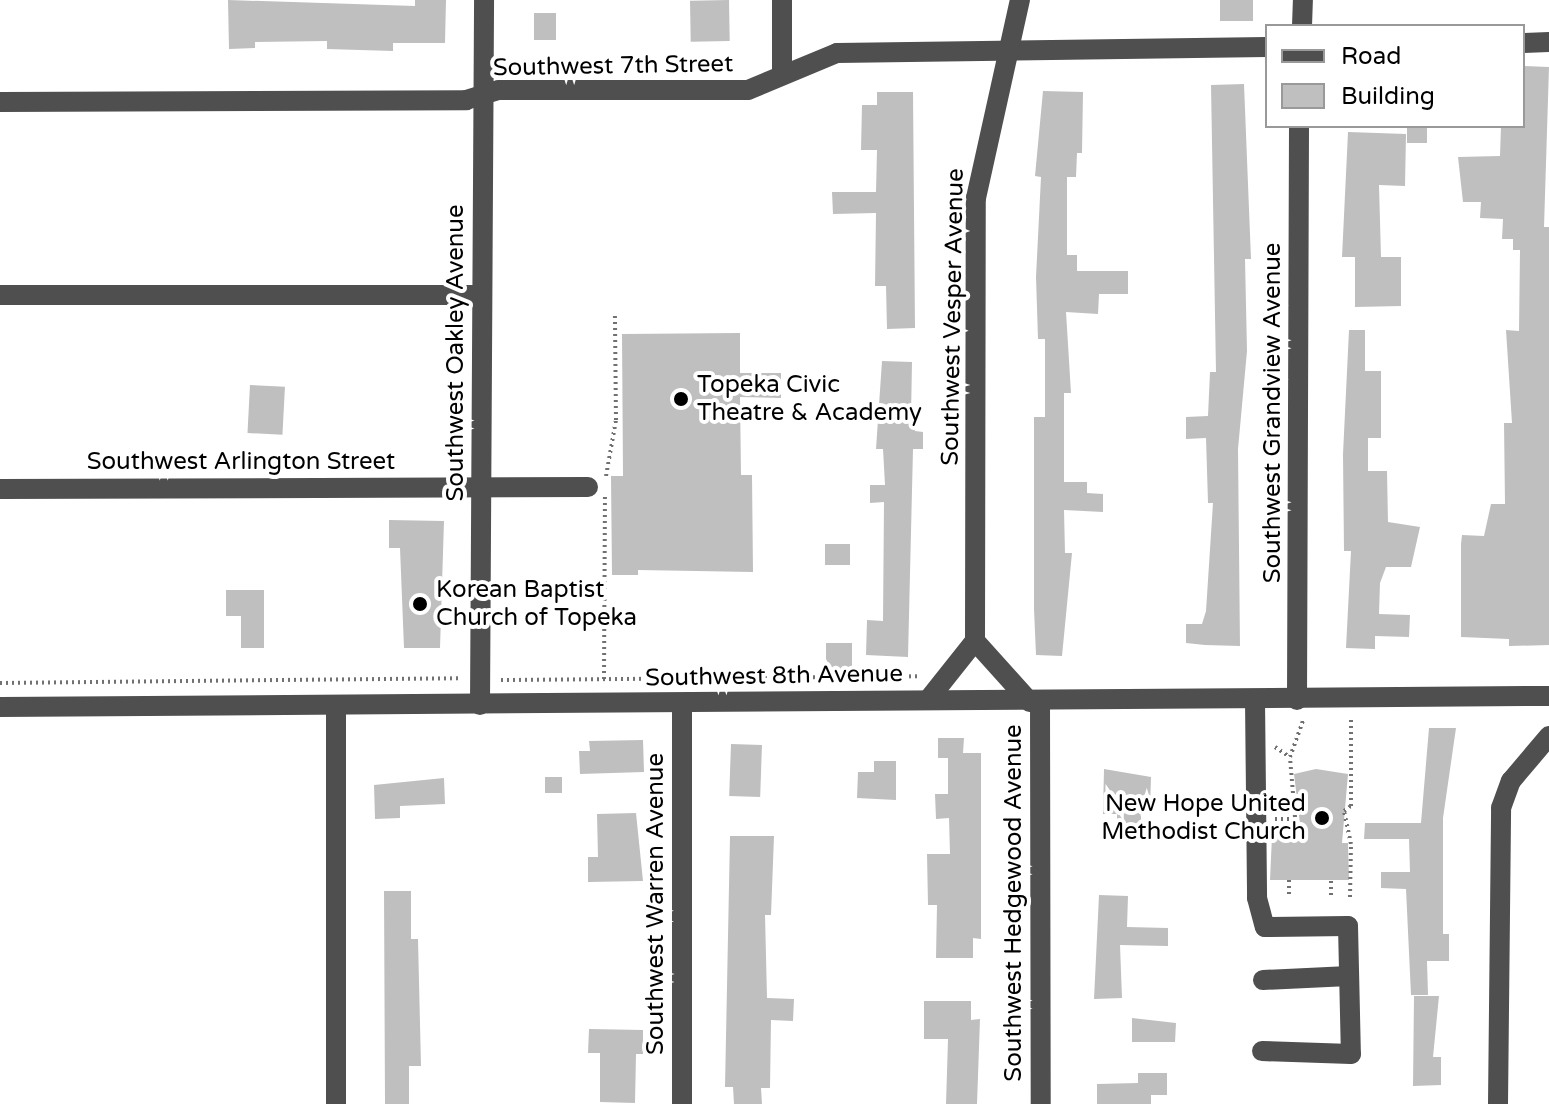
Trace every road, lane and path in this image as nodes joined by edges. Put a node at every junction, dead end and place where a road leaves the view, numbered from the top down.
1 (484, 0) edge
2 (782, 0) edge
3 (1020, 0) edge
4 (1303, 0) edge
5 (1302, 24) edge
6 (1549, 42) edge
7 (1525, 43) edge
8 (1265, 47) edge
9 (1013, 54) junction
10 (782, 73) junction
11 (483, 95) junction
12 (0, 102) edge
13 (1299, 128) edge
14 (0, 295) edge
15 (482, 295) junction
16 (615, 316) dead end
17 (482, 487) junction
18 (588, 487) dead end
19 (0, 489) edge
20 (975, 641) junction
21 (461, 664) dead end
22 (945, 676) junction
23 (604, 679) junction
24 (499, 680) dead end
25 (0, 683) edge
26 (1549, 696) edge
27 (928, 700) junction
28 (1255, 700) junction
29 (1035, 701) junction
30 (480, 705) junction
31 (682, 705) junction
32 (336, 706) junction
33 (0, 707) edge
34 (1301, 707) junction
35 (1351, 714) dead end
36 (1549, 736) edge
37 (1296, 829) dead end
38 (1289, 880) dead end
39 (1331, 881) dead end
40 (1331, 897) dead end
41 (1350, 897) dead end
42 (1289, 898) dead end
43 (1349, 976) junction
44 (1263, 980) dead end
45 (1262, 1051) dead end
46 (336, 1104) edge
47 (682, 1104) edge
48 (1041, 1104) edge
49 (1498, 1104) edge

1 - 11 street, Southwest Oakley Avenue
2 - 10 street
3 - 9 street, Southwest Vesper Avenue
4 - 5 street
6 - 7 street
8 - 9 street, Southwest 7th Street
9 - 10 street, Southwest 7th Street
9 - 20 street, Southwest Vesper Avenue
10 - 11 street, Southwest 7th Street
11 - 12 street, Southwest 7th Street
11 - 15 street, Southwest Oakley Avenue
13 - 34 street, Southwest Grandview Avenue
14 - 15 street
15 - 17 street, Southwest Oakley Avenue
16 - 23 path
17 - 18 street, Southwest Arlington Street
17 - 19 street, Southwest Arlington Street
17 - 30 street, Southwest Oakley Avenue
20 - 22 street
20 - 29 street
21 - 25 path
22 - 23 path
22 - 27 street
23 - 24 path
26 - 34 street, Southwest 8th Avenue
27 - 29 street, Southwest 8th Avenue
27 - 31 street, Southwest 8th Avenue
28 - 29 street, Southwest 8th Avenue
28 - 34 street, Southwest 8th Avenue
28 - 43 street
29 - 48 street, Southwest Hedgewood Avenue
30 - 31 street, Southwest 8th Avenue
30 - 32 street, Southwest 8th Avenue
31 - 47 street, Southwest Warren Avenue
32 - 33 street, Southwest 8th Avenue
32 - 46 street
34 - 37 path
35 - 41 path
36 - 49 street
38 - 42 path
39 - 40 path
43 - 44 street
43 - 45 street

